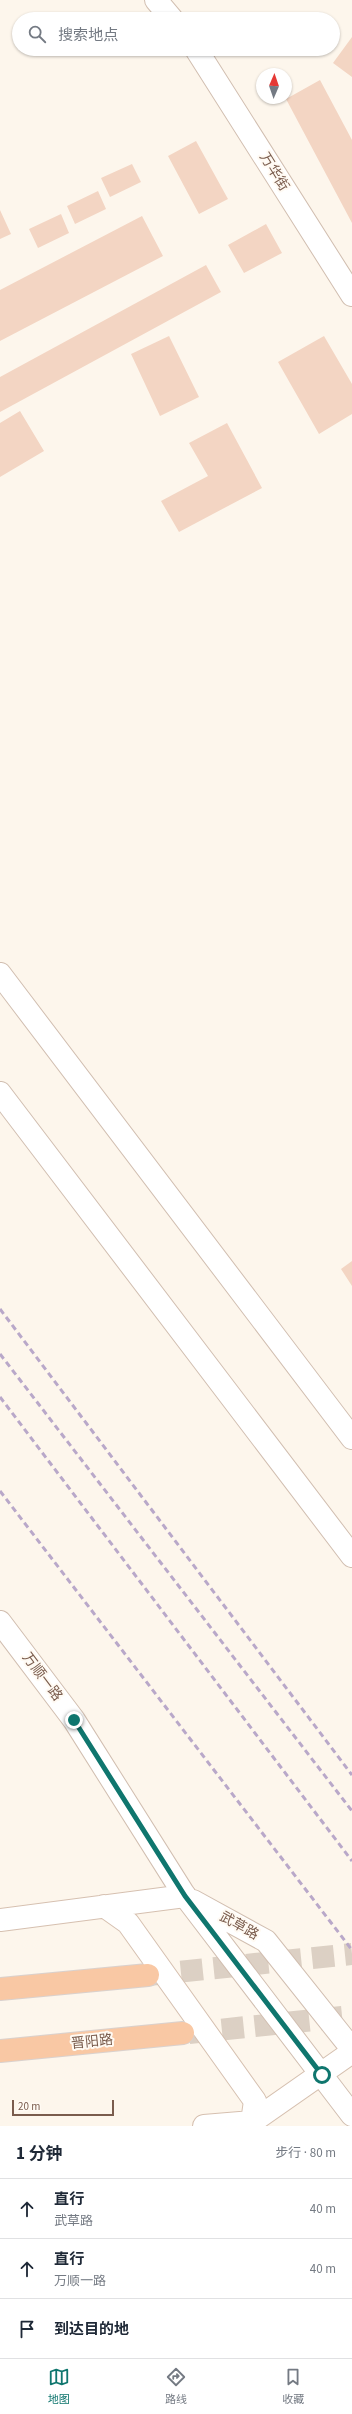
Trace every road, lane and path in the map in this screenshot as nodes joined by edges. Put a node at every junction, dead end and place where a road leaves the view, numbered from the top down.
1 (156, 0) edge
2 (166, 12) edge
3 (200, 56) edge
4 (352, 295) edge
5 (0, 974) edge
6 (0, 1093) edge
7 (352, 1438) edge
8 (352, 1556) edge
9 (0, 1622) edge
10 (185, 1896) junction
11 (104, 1906) junction
12 (0, 1920) edge
13 (148, 1975) tunnel mouth
14 (0, 1989) edge
15 (183, 2033) tunnel mouth
16 (352, 2049) edge
17 (0, 2051) edge
18 (352, 2052) edge
19 (322, 2075) junction
20 (352, 2115) edge
21 (252, 2122) junction
22 (204, 2126) edge

1 - 2 street
3 - 4 street, 万华街
5 - 7 street
6 - 8 street
9 - 10 street, 万顺一路
10 - 11 street
10 - 16 street, 武草路
10 - 19 street, 武草路
11 - 12 street
11 - 21 street
13 - 14 highway
15 - 17 highway, 晋阳路
18 - 19 street
19 - 20 street, 武草路
19 - 21 street
21 - 22 street

